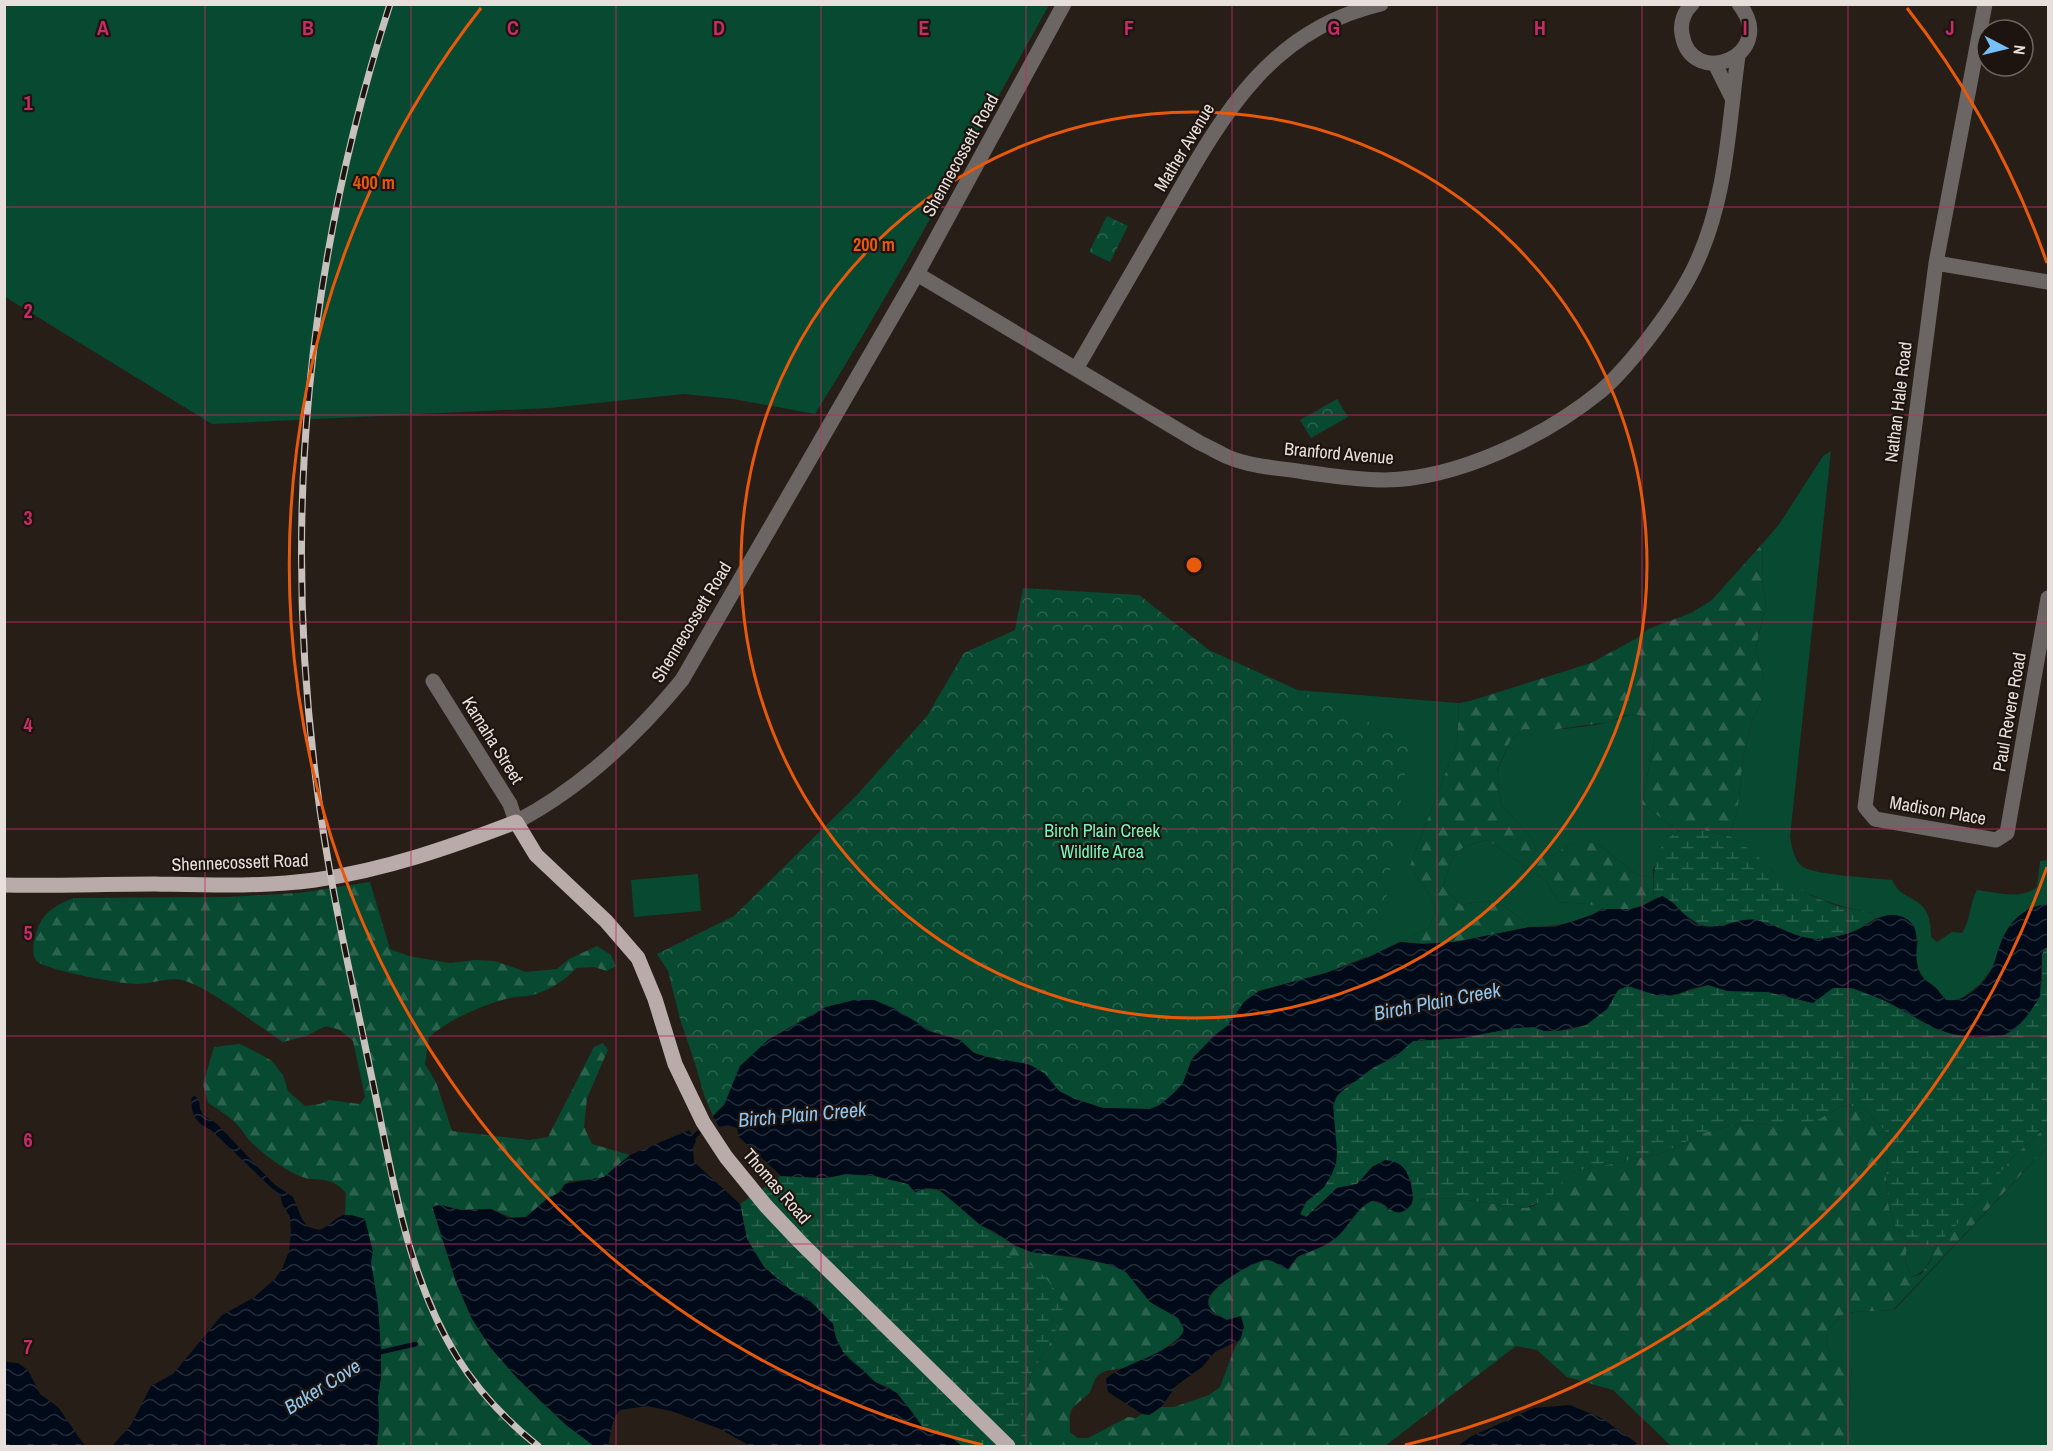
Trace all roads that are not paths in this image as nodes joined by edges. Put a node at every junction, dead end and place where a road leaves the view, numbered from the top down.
1 (1064, 4) edge
2 (1381, 4) edge
3 (1739, 4) edge
4 (1985, 4) edge
5 (1686, 6) edge
6 (1738, 56) junction
7 (1715, 64) junction
8 (1732, 98) junction
9 (1936, 263) junction
10 (917, 274) junction
11 (2049, 282) edge
12 (1076, 369) junction
13 (2049, 598) edge
14 (433, 681) dead end
15 (1865, 807) joint
16 (516, 822) junction
17 (2007, 833) joint
18 (4, 885) edge
19 (1008, 1446) edge

1 - 10 street, Shennecossett Road
2 - 12 street, Mather Avenue
3 - 6 street, Branford Avenue
4 - 9 street, Nathan Hale Road
5 - 7 street
6 - 7 street
6 - 8 street, Branford Avenue
7 - 8 street
8 - 12 street, Branford Avenue
9 - 11 street
9 - 15 street, Nathan Hale Road
10 - 12 street, Branford Avenue
10 - 16 street, Shennecossett Road
13 - 17 street, Paul Revere Road
14 - 16 street, Kamaha Street
15 - 17 street, Madison Place
16 - 18 main road, Shennecossett Road
16 - 19 main road, Thomas Road

